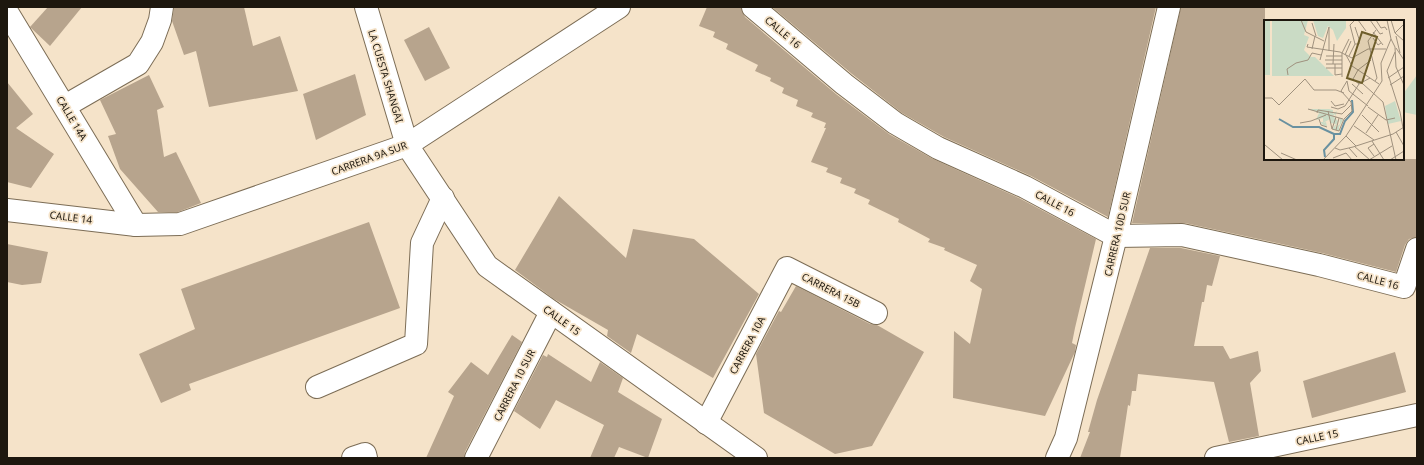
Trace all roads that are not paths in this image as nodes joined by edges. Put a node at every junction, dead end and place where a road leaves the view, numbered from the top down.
1 (162, 7) edge
2 (366, 7) edge
3 (619, 7) edge
4 (753, 7) edge
5 (1169, 7) edge
6 (7, 12) edge
7 (65, 106) junction
8 (407, 145) junction
9 (442, 198) junction
10 (7, 210) edge
11 (136, 225) junction
12 (1116, 236) junction
13 (1417, 249) edge
14 (787, 268) joint
15 (551, 312) junction
16 (876, 313) dead end
17 (317, 387) dead end
18 (1417, 415) edge
19 (706, 423) junction
20 (1223, 457) edge
21 (476, 458) edge
22 (756, 458) edge
23 (1057, 458) edge

1 - 7 street
2 - 8 street, LA CUESTA SHANGAI
3 - 8 street, CARRERA 9A SUR
4 - 12 street, CALLE 16
5 - 12 street, CARRERA 10D SUR
6 - 7 street, CALLE 14A
7 - 11 street, CALLE 14A
8 - 9 street, CALLE 15
8 - 11 street, CARRERA 9A SUR
9 - 15 street, CALLE 15
9 - 17 street
10 - 11 street, CALLE 14
12 - 13 street, CALLE 16
12 - 23 street, CARRERA 10D SUR
14 - 16 street, CARRERA 15B
14 - 19 street, CARRERA 10A
15 - 19 street, CALLE 15
15 - 21 street, CARRERA 10 SUR
18 - 20 street, CALLE 15
19 - 22 street, CALLE 15

